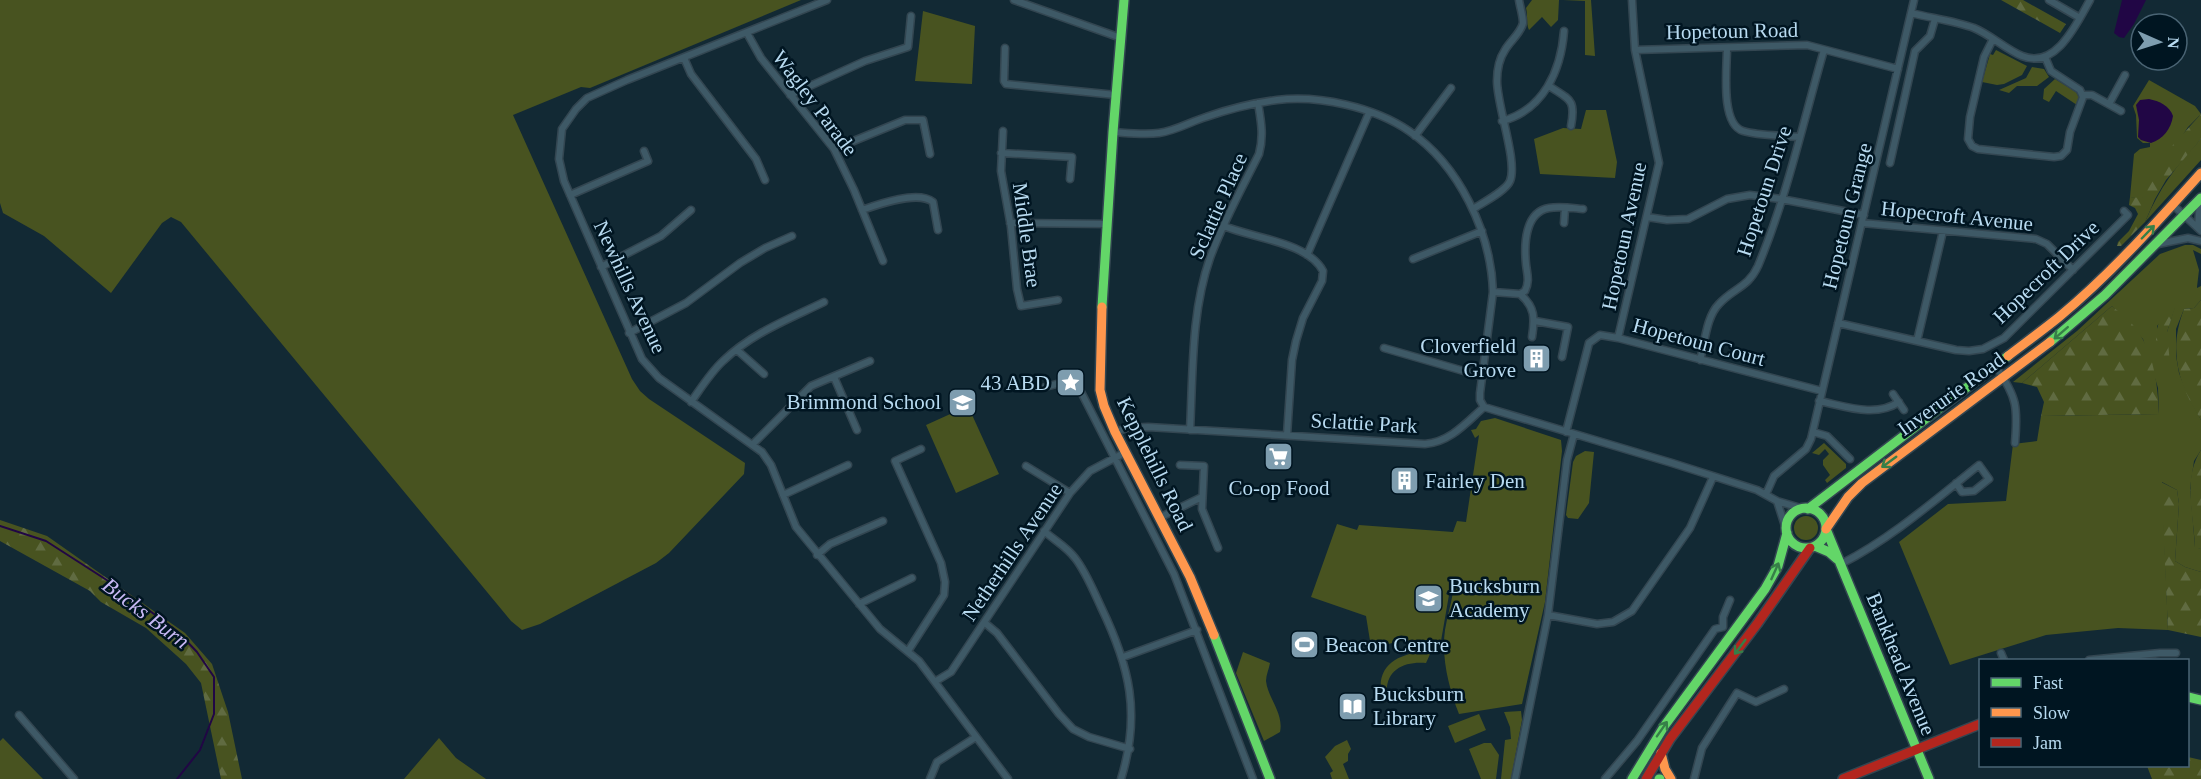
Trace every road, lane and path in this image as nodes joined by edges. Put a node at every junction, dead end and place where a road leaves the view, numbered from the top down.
1 (827, 0) edge
2 (1014, 0) edge
3 (1124, 0) edge
4 (1519, 0) edge
5 (1632, 0) edge
6 (1914, 0) edge
7 (2049, 0) edge
8 (2090, 0) edge
9 (1911, 13) junction
10 (911, 16) dead end
11 (2080, 18) junction
12 (1935, 19) junction
13 (1564, 31) dead end
14 (747, 33) junction
15 (1121, 38) junction
16 (1994, 39) junction
17 (1005, 48) dead end
18 (1727, 48) junction
19 (1635, 50) junction
20 (1824, 50) junction
21 (2045, 57) junction
22 (684, 58) junction
23 (1898, 69) junction
24 (2125, 75) dead end
25 (1550, 86) junction
26 (1451, 88) dead end
27 (790, 95) junction
28 (1116, 95) junction
29 (2083, 95) junction
30 (1258, 103) junction
31 (2109, 104) junction
32 (2121, 111) dead end
33 (1369, 113) junction
34 (1503, 121) junction
35 (1570, 126) dead end
36 (1003, 131) dead end
37 (1113, 132) junction
38 (1415, 136) junction
39 (1799, 137) junction
40 (834, 149) junction
41 (644, 151) dead end
42 (1001, 153) junction
43 (930, 154) dead end
44 (1878, 158) junction
45 (2201, 173) edge
46 (1070, 179) dead end
47 (765, 180) dead end
48 (570, 195) junction
49 (2201, 198) edge
50 (1781, 199) junction
51 (2173, 205) junction
52 (1565, 208) junction
53 (1473, 209) junction
54 (1583, 209) dead end
55 (691, 210) dead end
56 (862, 210) junction
57 (2124, 211) dead end
58 (2184, 215) junction
59 (1864, 216) junction
60 (1647, 217) junction
61 (1010, 223) junction
62 (1564, 223) dead end
63 (1862, 223) junction
64 (1108, 224) junction
65 (1224, 226) junction
66 (2199, 229) edge
67 (938, 230) dead end
68 (1482, 231) junction
69 (1943, 231) junction
70 (792, 236) dead end
71 (2201, 241) edge
72 (2154, 246) junction
73 (1307, 255) junction
74 (1413, 259) dead end
75 (883, 261) dead end
76 (601, 267) junction
77 (2073, 270) junction
78 (1493, 292) junction
79 (1520, 294) junction
80 (1058, 300) dead end
81 (825, 302) dead end
82 (1535, 321) junction
83 (1838, 323) junction
84 (629, 333) junction
85 (1532, 337) dead end
86 (1618, 338) junction
87 (1917, 341) junction
88 (1384, 348) dead end
89 (736, 350) junction
90 (1562, 357) dead end
91 (1700, 360) junction
92 (870, 361) dead end
93 (1996, 367) junction
94 (764, 374) dead end
95 (1481, 376) junction
96 (834, 377) junction
97 (2004, 378) junction
98 (1045, 387) dead end
99 (1822, 391) junction
100 (1893, 394) dead end
101 (1819, 401) junction
102 (691, 402) junction
103 (1899, 402) junction
104 (1484, 407) junction
105 (1904, 410) dead end
106 (857, 430) dead end
107 (1190, 430) junction
108 (1115, 432) junction
109 (1813, 432) junction
110 (1570, 433) junction
111 (1287, 435) junction
112 (2014, 443) dead end
113 (753, 444) junction
114 (921, 449) dead end
115 (1126, 452) junction
116 (1115, 458) junction
117 (1850, 459) dead end
118 (848, 465) dead end
119 (1180, 465) dead end
120 (1026, 466) dead end
121 (1713, 477) junction
122 (1956, 483) junction
123 (1070, 493) junction
124 (1766, 494) junction
125 (783, 495) junction
126 (1203, 497) junction
127 (1777, 501) junction
128 (1806, 509) junction
129 (1161, 517) junction
130 (883, 521) dead end
131 (1826, 529) junction
132 (1044, 531) junction
133 (1787, 531) junction
134 (1812, 547) junction
135 (1218, 548) dead end
136 (817, 555) junction
137 (1841, 564) junction
138 (912, 578) dead end
139 (1730, 600) dead end
140 (859, 604) junction
141 (1548, 615) junction
142 (984, 623) junction
143 (1723, 627) junction
144 (1197, 630) junction
145 (1733, 635) junction
146 (908, 651) junction
147 (2001, 653) dead end
148 (2176, 653) dead end
149 (1123, 657) junction
150 (2004, 659) edge
151 (2098, 659) edge
152 (936, 681) junction
153 (1784, 689) dead end
154 (19, 715) dead end
155 (1979, 724) edge
156 (976, 737) junction
157 (1130, 749) junction
158 (1916, 750) junction
159 (1661, 753) junction
160 (74, 779) edge
161 (930, 779) edge
162 (1008, 779) edge
163 (1121, 779) edge
164 (1253, 779) edge
165 (1270, 779) edge
166 (1515, 779) edge
167 (1605, 779) edge
168 (1632, 779) edge
169 (1646, 779) edge
170 (1671, 779) edge
171 (1694, 779) edge
172 (1843, 779) edge
173 (1929, 779) edge

1 - 14 street, Newhills Avenue
2 - 15 street
3 - 15 main road, Kepplehills Road
4 - 34 street
5 - 19 street, Hopetoun Avenue
6 - 9 street, Hopetoun Grange
7 - 11 street
8 - 11 street
9 - 12 street
9 - 23 street, Hopetoun Grange
10 - 27 street
11 - 21 street
12 - 16 street
12 - 44 street, Hopetoun Grange
13 - 25 street
14 - 22 street, Newhills Avenue
14 - 27 street, Wagley Parade
15 - 28 main road, Kepplehills Road
16 - 21 street
16 - 29 street
17 - 28 street
18 - 19 street, Hopetoun Road
18 - 20 street, Hopetoun Road
18 - 39 street
19 - 60 street, Hopetoun Avenue
20 - 23 street, Hopetoun Road
20 - 39 street, Hopetoun Drive
21 - 29 street
22 - 47 street
22 - 48 street, Newhills Avenue
23 - 44 street, Hopetoun Grange
24 - 31 street
25 - 34 street
25 - 35 street
26 - 38 street
27 - 40 street, Wagley Parade
28 - 37 main road, Kepplehills Road
29 - 31 street
30 - 33 street
30 - 37 street
30 - 65 street, Sclattie Place
31 - 32 street
33 - 38 street
33 - 73 street
34 - 53 street
36 - 42 street, Middle Brae
37 - 64 main road, Kepplehills Road
38 - 53 street
39 - 50 street, Hopetoun Drive
40 - 43 street
40 - 56 street, Wagley Parade
41 - 48 street
42 - 46 street
42 - 61 street, Middle Brae
44 - 59 street, Hopetoun Grange
45 - 51 main road, Inverurie Road
48 - 76 street, Newhills Avenue
49 - 58 main road, Inverurie Road
49 - 66 street
50 - 59 street
50 - 60 street
50 - 91 street, Hopetoun Drive
51 - 58 street
93 -> 51 main road, Inverurie Road
52 - 54 street
52 - 62 street
52 - 79 street
53 - 68 street
55 - 76 street
56 - 67 street
56 - 75 street, Wagley Parade
57 - 77 street, Hopecroft Drive
58 - 66 street
58 - 72 main road, Inverurie Road
59 - 63 street, Hopetoun Grange
60 - 86 street, Hopetoun Avenue
61 - 64 street
61 - 80 street, Middle Brae
63 - 69 street, Hopecroft Avenue
63 - 83 street, Hopetoun Grange
64 - 108 main road, Kepplehills Road
65 - 73 street
65 - 107 street, Sclattie Place
68 - 74 street
68 - 78 street
69 - 77 street, Hopecroft Avenue
69 - 87 street
70 - 84 street
71 - 72 street
72 -> 97 main road, Inverurie Road
73 - 111 street
76 - 84 street, Newhills Avenue
77 - 87 street, Hopecroft Drive
78 - 79 street
78 - 95 street
79 - 82 street
81 - 89 street
82 - 85 street
82 - 90 street
83 - 87 street, Hopecroft Drive
83 - 99 street, Hopetoun Grange
84 - 102 street, Newhills Avenue
86 - 91 street, Hopetoun Court
86 - 110 street, Hopetoun Court
88 - 95 street
89 - 94 street
89 - 102 street
91 - 99 street, Hopetoun Court
92 - 96 street
93 - 97 street
93 - 128 main road, Inverurie Road
95 - 104 street
96 - 106 street
96 - 113 street
97 - 112 street
97 -> 131 main road, Inverurie Road
98 - 116 street, Kepplehills Road
99 - 101 street, Hopetoun Grange
100 - 103 street
101 - 103 street
101 - 109 street, Hopetoun Grange
102 - 113 street, Newhills Avenue
103 - 105 street
104 - 110 street
104 - 111 street, Sclattie Park
107 - 108 street, Sclattie Park
107 - 111 street, Sclattie Park
108 - 115 main road, Kepplehills Road
109 - 117 street
109 - 124 street, Hopetoun Grange
110 - 121 street
110 - 141 street, Hopetoun Court
113 - 125 street, Newhills Avenue
114 - 146 street
115 - 116 street, Netherhills Avenue
115 - 129 main road, Kepplehills Road
116 - 123 street, Netherhills Avenue
116 - 144 street, Kepplehills Road
118 - 125 street
119 - 126 street
120 - 123 street
121 - 124 street
121 - 141 street
122 - 122 street
122 - 137 street
123 - 132 street, Netherhills Avenue
124 - 127 street
125 - 136 street, Newhills Avenue
126 - 129 street
126 - 135 street
127 - 128 street
127 - 133 street
128 - 131 main road
128 - 133 main road
129 - 165 main road, Kepplehills Road
130 - 136 street
131 - 134 main road
131 - 137 main road, Bankhead Avenue
132 - 142 street, Netherhills Avenue
132 - 149 street
133 - 134 main road
145 -> 133 main road
134 - 137 main road
134 -> 159 main road
136 - 140 street, Newhills Avenue
137 - 158 main road, Bankhead Avenue
138 - 140 street
139 - 143 street
140 - 146 street, Newhills Avenue
141 - 166 street, Hopetoun Court
142 - 152 street, Netherhills Avenue
142 - 157 street
143 - 145 street
143 - 167 street
144 - 149 street
144 - 164 street, Kepplehills Road
168 -> 145 main road
146 - 152 street, Newhills Avenue
147 - 150 street
148 - 151 street
149 - 157 street
152 - 156 street, Newhills Avenue
153 - 171 street
154 - 160 street
155 - 158 main road
156 - 161 street
156 - 162 street, Newhills Avenue
157 - 163 street
158 - 172 main road
158 - 173 main road, Bankhead Avenue
159 - 169 main road
159 - 170 main road

